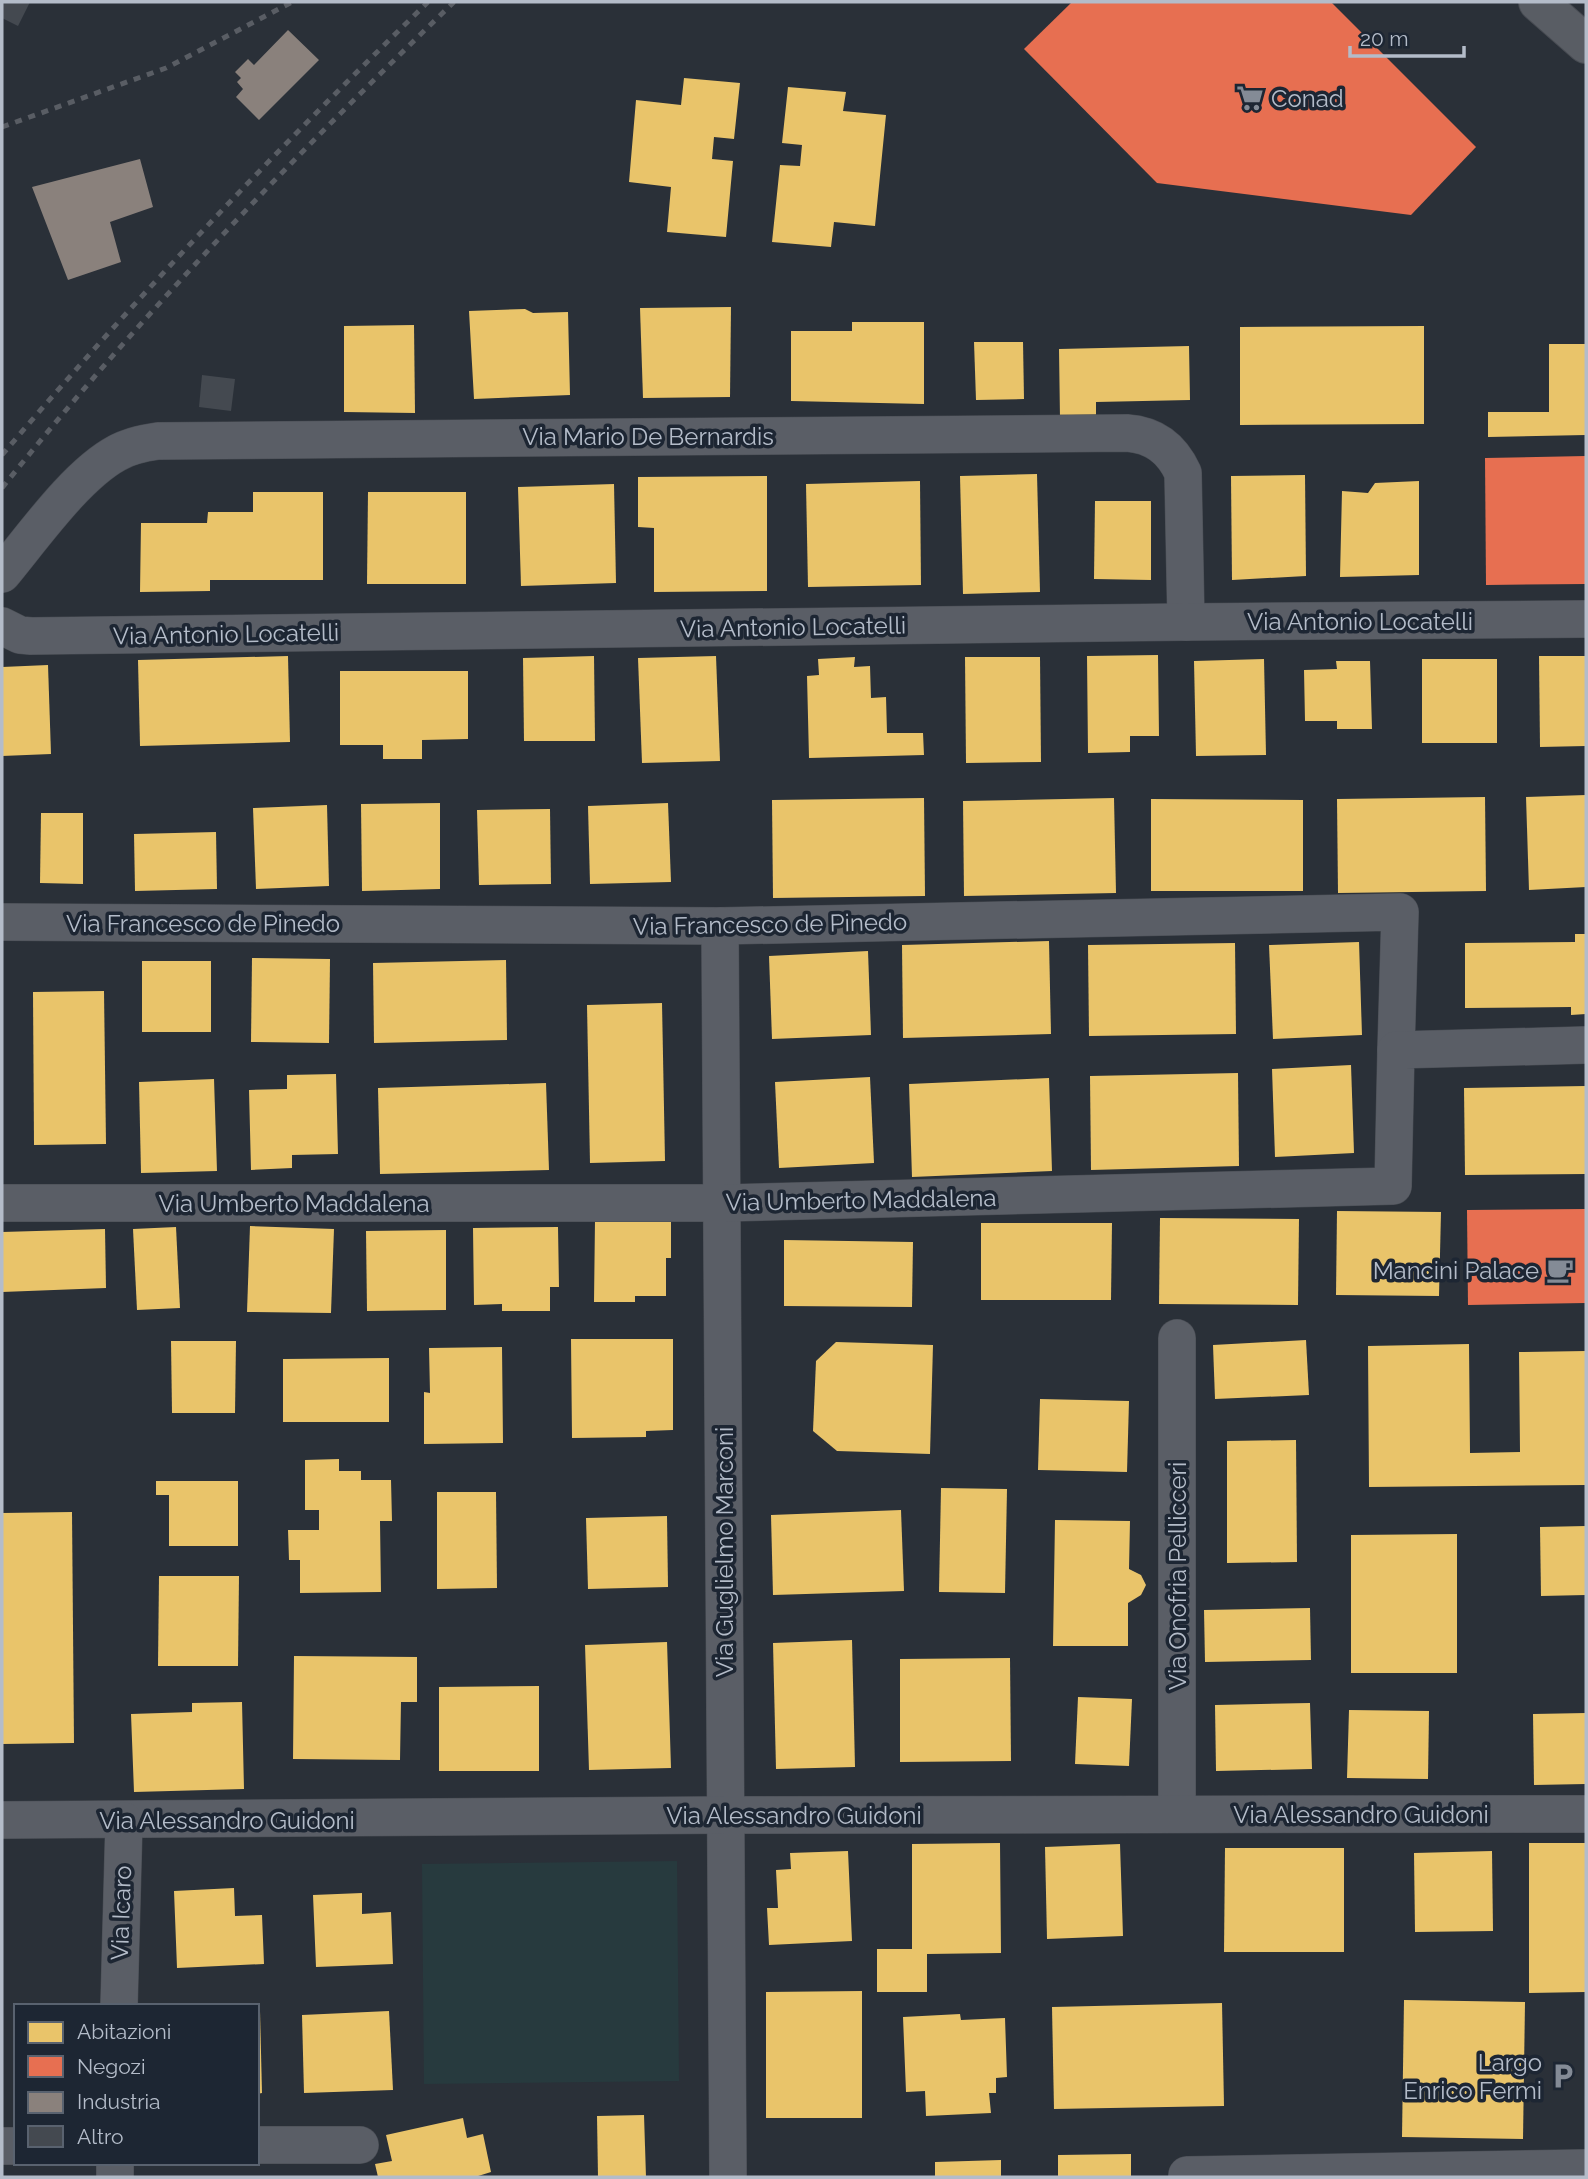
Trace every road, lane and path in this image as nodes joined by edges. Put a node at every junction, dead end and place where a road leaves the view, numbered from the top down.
1 (1538, 2) edge
2 (1586, 44) edge
3 (2, 575) edge
4 (1586, 619) edge
5 (1186, 622) junction
6 (2, 626) edge
7 (2, 922) edge
8 (720, 926) junction
9 (1586, 1045) edge
10 (1396, 1050) junction
11 (2, 1203) edge
12 (724, 1203) junction
13 (1177, 1338) dead end
14 (1177, 1814) junction
15 (1586, 1814) edge
16 (724, 1815) junction
17 (2, 1820) edge
18 (124, 1821) junction
19 (119, 2004) edge
20 (259, 2145) edge
21 (360, 2145) dead end
22 (1586, 2168) edge
23 (728, 2177) edge
24 (1187, 2177) edge

1 - 2 street
3 - 5 street, Via Mario De Bernardis
4 - 5 street, Via Antonio Locatelli
5 - 6 street, Via Antonio Locatelli
7 - 8 street, Via Francesco de Pinedo
8 - 10 street, Via Francesco de Pinedo
8 - 12 street, Via Guglielmo Marconi
9 - 10 street
10 - 12 street, Via Umberto Maddalena
11 - 12 street, Via Umberto Maddalena
12 - 16 street, Via Guglielmo Marconi
13 - 14 street, Via Onofria Pellicceri
14 - 15 street, Via Alessandro Guidoni
14 - 16 street, Via Alessandro Guidoni
16 - 18 street, Via Alessandro Guidoni
16 - 23 street, Via Guglielmo Marconi
17 - 18 street, Via Alessandro Guidoni
18 - 19 street, Via Icaro
20 - 21 street
22 - 24 street

